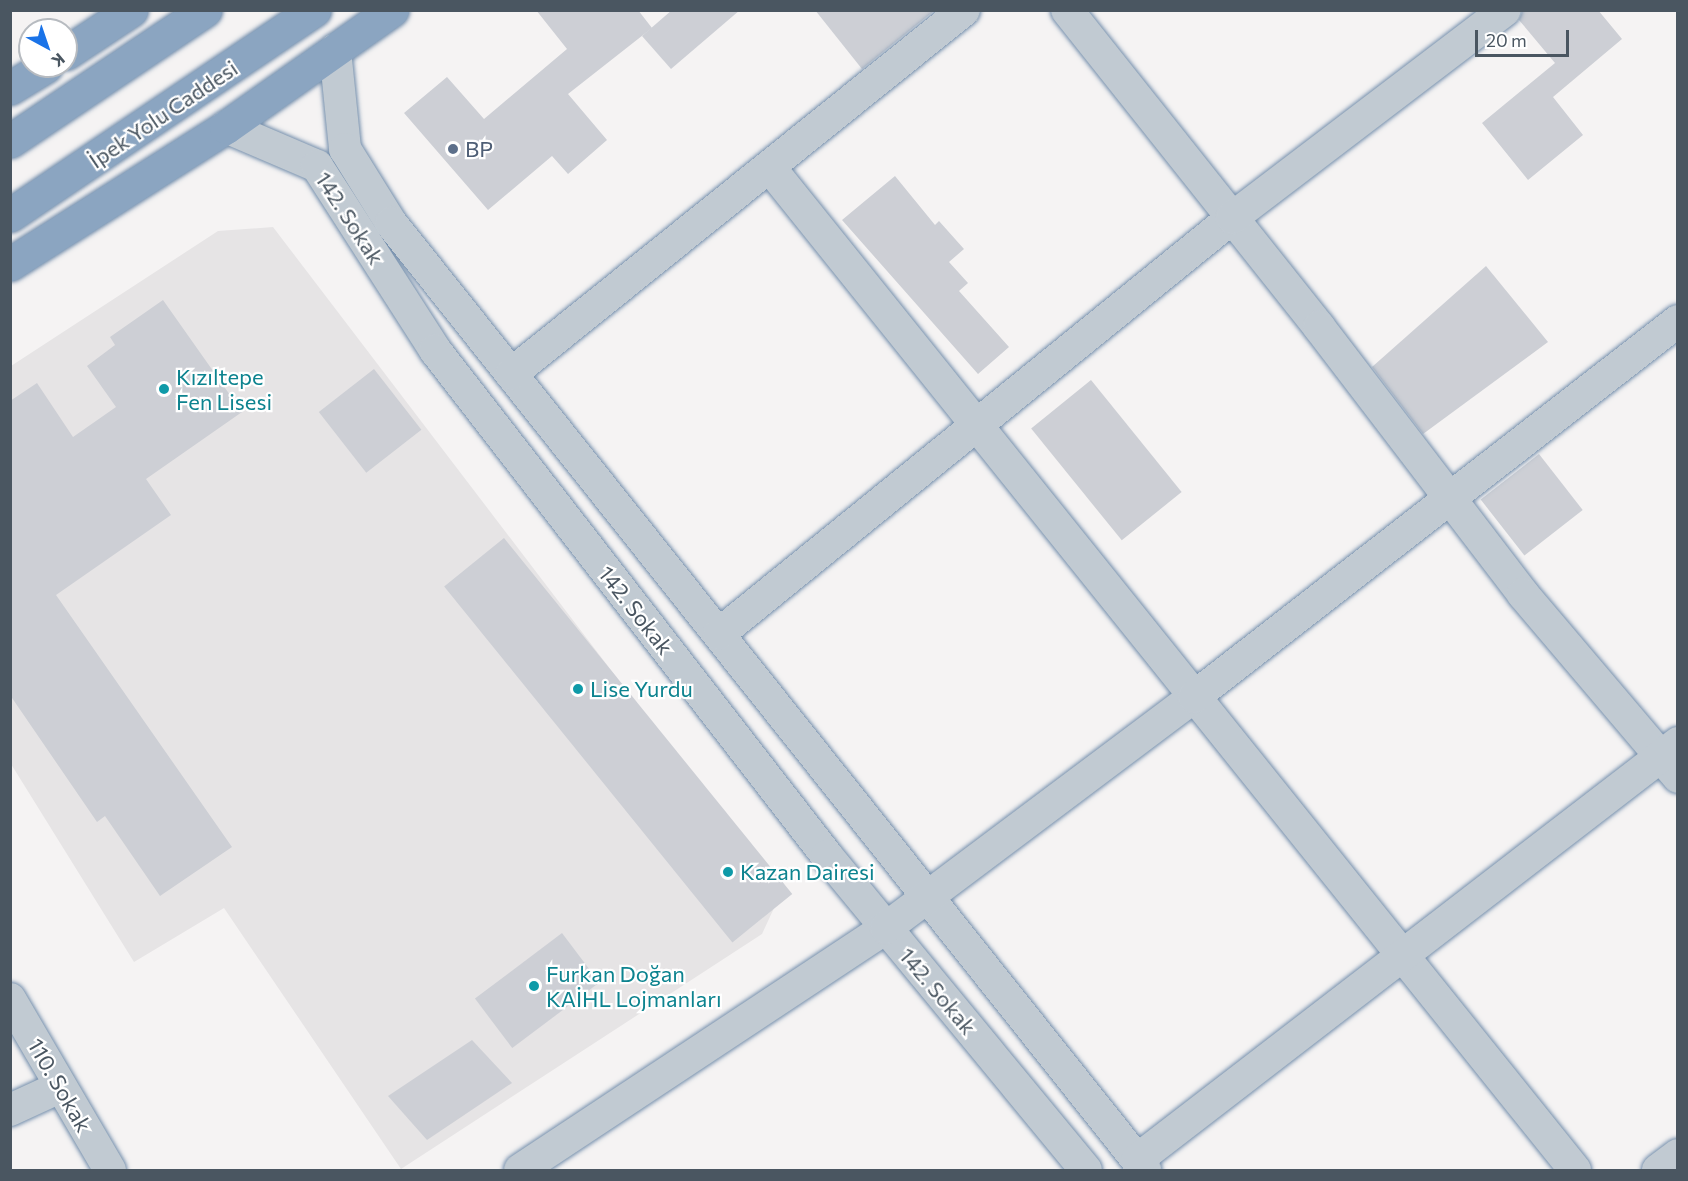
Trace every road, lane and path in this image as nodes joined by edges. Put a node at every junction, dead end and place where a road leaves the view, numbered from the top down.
1 (131, 10) edge
2 (205, 10) edge
3 (314, 10) edge
4 (392, 10) edge
5 (964, 10) edge
6 (1067, 10) edge
7 (1505, 10) edge
8 (78, 45) edge
9 (335, 50) junction
10 (26, 78) edge
11 (10, 88) edge
12 (226, 127) junction
13 (10, 141) edge
14 (771, 169) junction
15 (10, 215) edge
16 (1232, 218) junction
17 (10, 264) edge
18 (1677, 321) edge
19 (511, 374) junction
20 (976, 426) junction
21 (1449, 496) junction
22 (719, 634) junction
23 (1194, 697) junction
24 (1671, 759) edge
25 (929, 894) junction
26 (886, 928) junction
27 (1403, 956) junction
28 (10, 999) edge
29 (60, 1087) junction
30 (10, 1110) edge
31 (1677, 1155) edge
32 (1141, 1165) edge
33 (110, 1170) edge
34 (520, 1170) edge
35 (1086, 1170) edge
36 (1575, 1170) edge
37 (1658, 1170) edge

1 - 8 highway
2 - 13 highway
3 - 15 highway, İpek Yolu Caddesi
4 - 9 highway
5 - 14 street
6 - 16 street
7 - 16 street
9 - 12 highway
9 - 19 street
10 - 11 highway
12 - 17 highway
12 - 26 street, 142. Sokak
14 - 19 street
14 - 20 street
16 - 20 street
16 - 21 street
18 - 21 street
19 - 22 street
20 - 22 street
20 - 23 street
21 - 23 street
21 - 24 street
22 - 25 street
23 - 25 street
23 - 27 street
24 - 27 street
25 - 26 street
25 - 32 street
26 - 34 street
26 - 35 street, 142. Sokak
27 - 32 street
27 - 36 street
28 - 29 street, 110. Sokak
29 - 30 street
29 - 33 street, 110. Sokak
31 - 37 street

